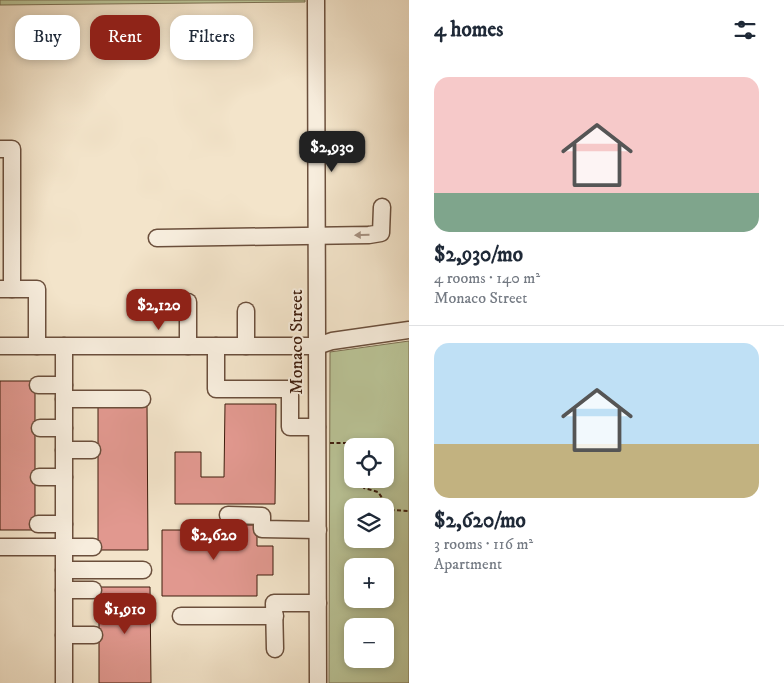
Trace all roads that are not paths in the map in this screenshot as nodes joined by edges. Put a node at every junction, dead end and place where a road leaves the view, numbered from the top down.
1 (316, 0) edge
2 (0, 149) edge
3 (382, 207) dead end
4 (317, 235) junction
5 (157, 238) dead end
6 (6, 289) edge
7 (188, 302) dead end
8 (246, 310) dead end
9 (409, 330) edge
10 (0, 346) edge
11 (38, 346) junction
12 (64, 346) junction
13 (188, 346) junction
14 (216, 346) junction
15 (246, 346) junction
16 (317, 346) junction
17 (38, 384) dead end
18 (64, 392) junction
19 (142, 399) dead end
20 (40, 428) dead end
21 (64, 428) junction
22 (317, 435) junction
23 (64, 450) junction
24 (92, 450) dead end
25 (39, 477) dead end
26 (64, 477) junction
27 (228, 516) dead end
28 (38, 524) dead end
29 (64, 524) junction
30 (318, 530) junction
31 (0, 547) edge
32 (64, 547) junction
33 (93, 547) dead end
34 (64, 570) junction
35 (143, 570) dead end
36 (64, 590) junction
37 (93, 590) dead end
38 (318, 603) junction
39 (181, 616) dead end
40 (275, 616) junction
41 (64, 635) junction
42 (94, 635) dead end
43 (275, 650) dead end
44 (64, 683) edge
45 (318, 683) edge

1 - 4 street, Monaco Street
2 - 6 street
3 -> 4 street
4 - 5 street
4 - 16 street, Monaco Street
6 - 11 street
7 - 13 street
8 - 15 street
9 - 16 street
10 - 11 street
11 - 12 street
12 - 13 street
12 - 18 street
13 - 14 street
14 - 15 street
14 - 22 street
15 - 16 street
16 - 22 street, Monaco Street
17 - 18 street
18 - 19 street
18 - 21 street
20 - 21 street
21 - 23 street
22 - 30 street, Monaco Street
23 - 24 street
23 - 26 street
25 - 26 street
26 - 29 street
27 - 30 street
28 - 29 street
29 - 32 street
30 - 38 street, Monaco Street
31 - 32 street
32 - 33 street
32 - 34 street
34 - 35 street
34 - 36 street
36 - 37 street
36 - 41 street
38 - 40 street
38 - 45 street, Monaco Street
39 - 40 street
40 - 43 street
41 - 42 street
41 - 44 street

